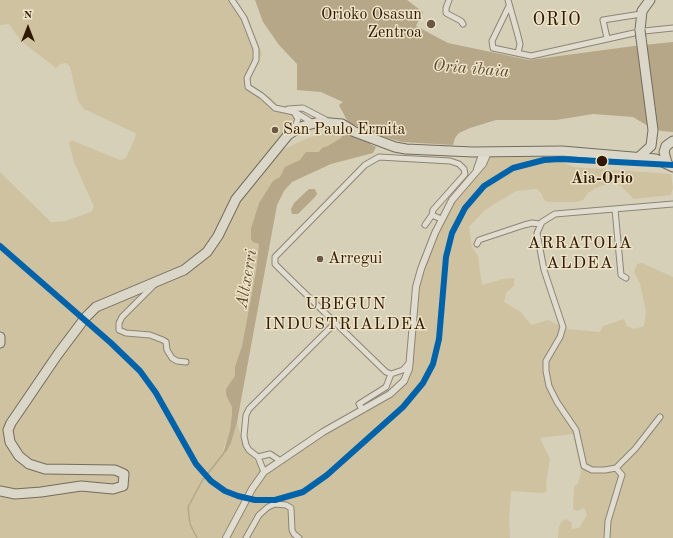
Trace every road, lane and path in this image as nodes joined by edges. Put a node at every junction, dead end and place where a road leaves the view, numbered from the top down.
1 (232, 0) edge
2 (449, 0) edge
3 (650, 0) edge
4 (508, 3) edge
5 (641, 14) junction
6 (463, 24) dead end
7 (673, 28) edge
8 (640, 33) junction
9 (607, 38) junction
10 (518, 53) junction
11 (295, 110) junction
12 (312, 123) junction
13 (328, 124) junction
14 (292, 134) junction
15 (653, 134) junction
16 (667, 148) edge
17 (473, 152) junction
18 (486, 152) junction
19 (639, 157) junction
20 (479, 163) junction
21 (670, 165) edge
22 (477, 170) junction
23 (673, 204) edge
24 (615, 209) junction
25 (432, 214) junction
26 (441, 219) junction
27 (540, 224) junction
28 (425, 225) dead end
29 (476, 244) dead end
30 (626, 278) dead end
31 (157, 282) junction
32 (335, 323) junction
33 (0, 337) edge
34 (0, 343) edge
35 (410, 361) junction
36 (186, 362) dead end
37 (391, 374) junction
38 (362, 409) junction
39 (660, 417) dead end
40 (258, 457) junction
41 (279, 460) junction
42 (616, 468) junction
43 (264, 472) junction
44 (0, 491) edge
45 (226, 538) edge
46 (246, 538) edge
47 (299, 538) edge
48 (606, 538) edge

1 - 11 street
2 - 6 street
3 - 5 highway
4 - 10 street
4 - 10 street
5 - 8 highway
5 - 9 street
7 - 8 street
8 - 9 street
8 - 15 highway
9 - 10 street
11 - 12 street
11 - 13 street
11 - 14 street
12 - 13 highway
12 - 14 highway
13 - 14 highway
13 - 17 highway
14 - 31 highway
15 - 16 highway
15 - 19 highway
16 - 19 highway
16 - 21 highway
17 - 18 highway
17 - 20 street
18 - 19 highway
18 - 20 street
18 - 22 street
19 - 21 highway
20 - 22 street
22 - 26 street
23 - 24 street
24 - 27 street
24 - 30 street
25 - 26 street
25 - 28 street
25 - 32 street
26 - 35 street
27 - 29 street
27 - 42 street
31 - 36 street
31 - 44 highway
32 - 37 street
32 - 40 street
33 - 34 highway
35 - 37 street
35 - 38 street
37 - 38 street
38 - 41 street
39 - 42 street
40 - 41 street
40 - 43 street
41 - 43 street
42 - 48 street
43 - 45 street
46 - 47 street

